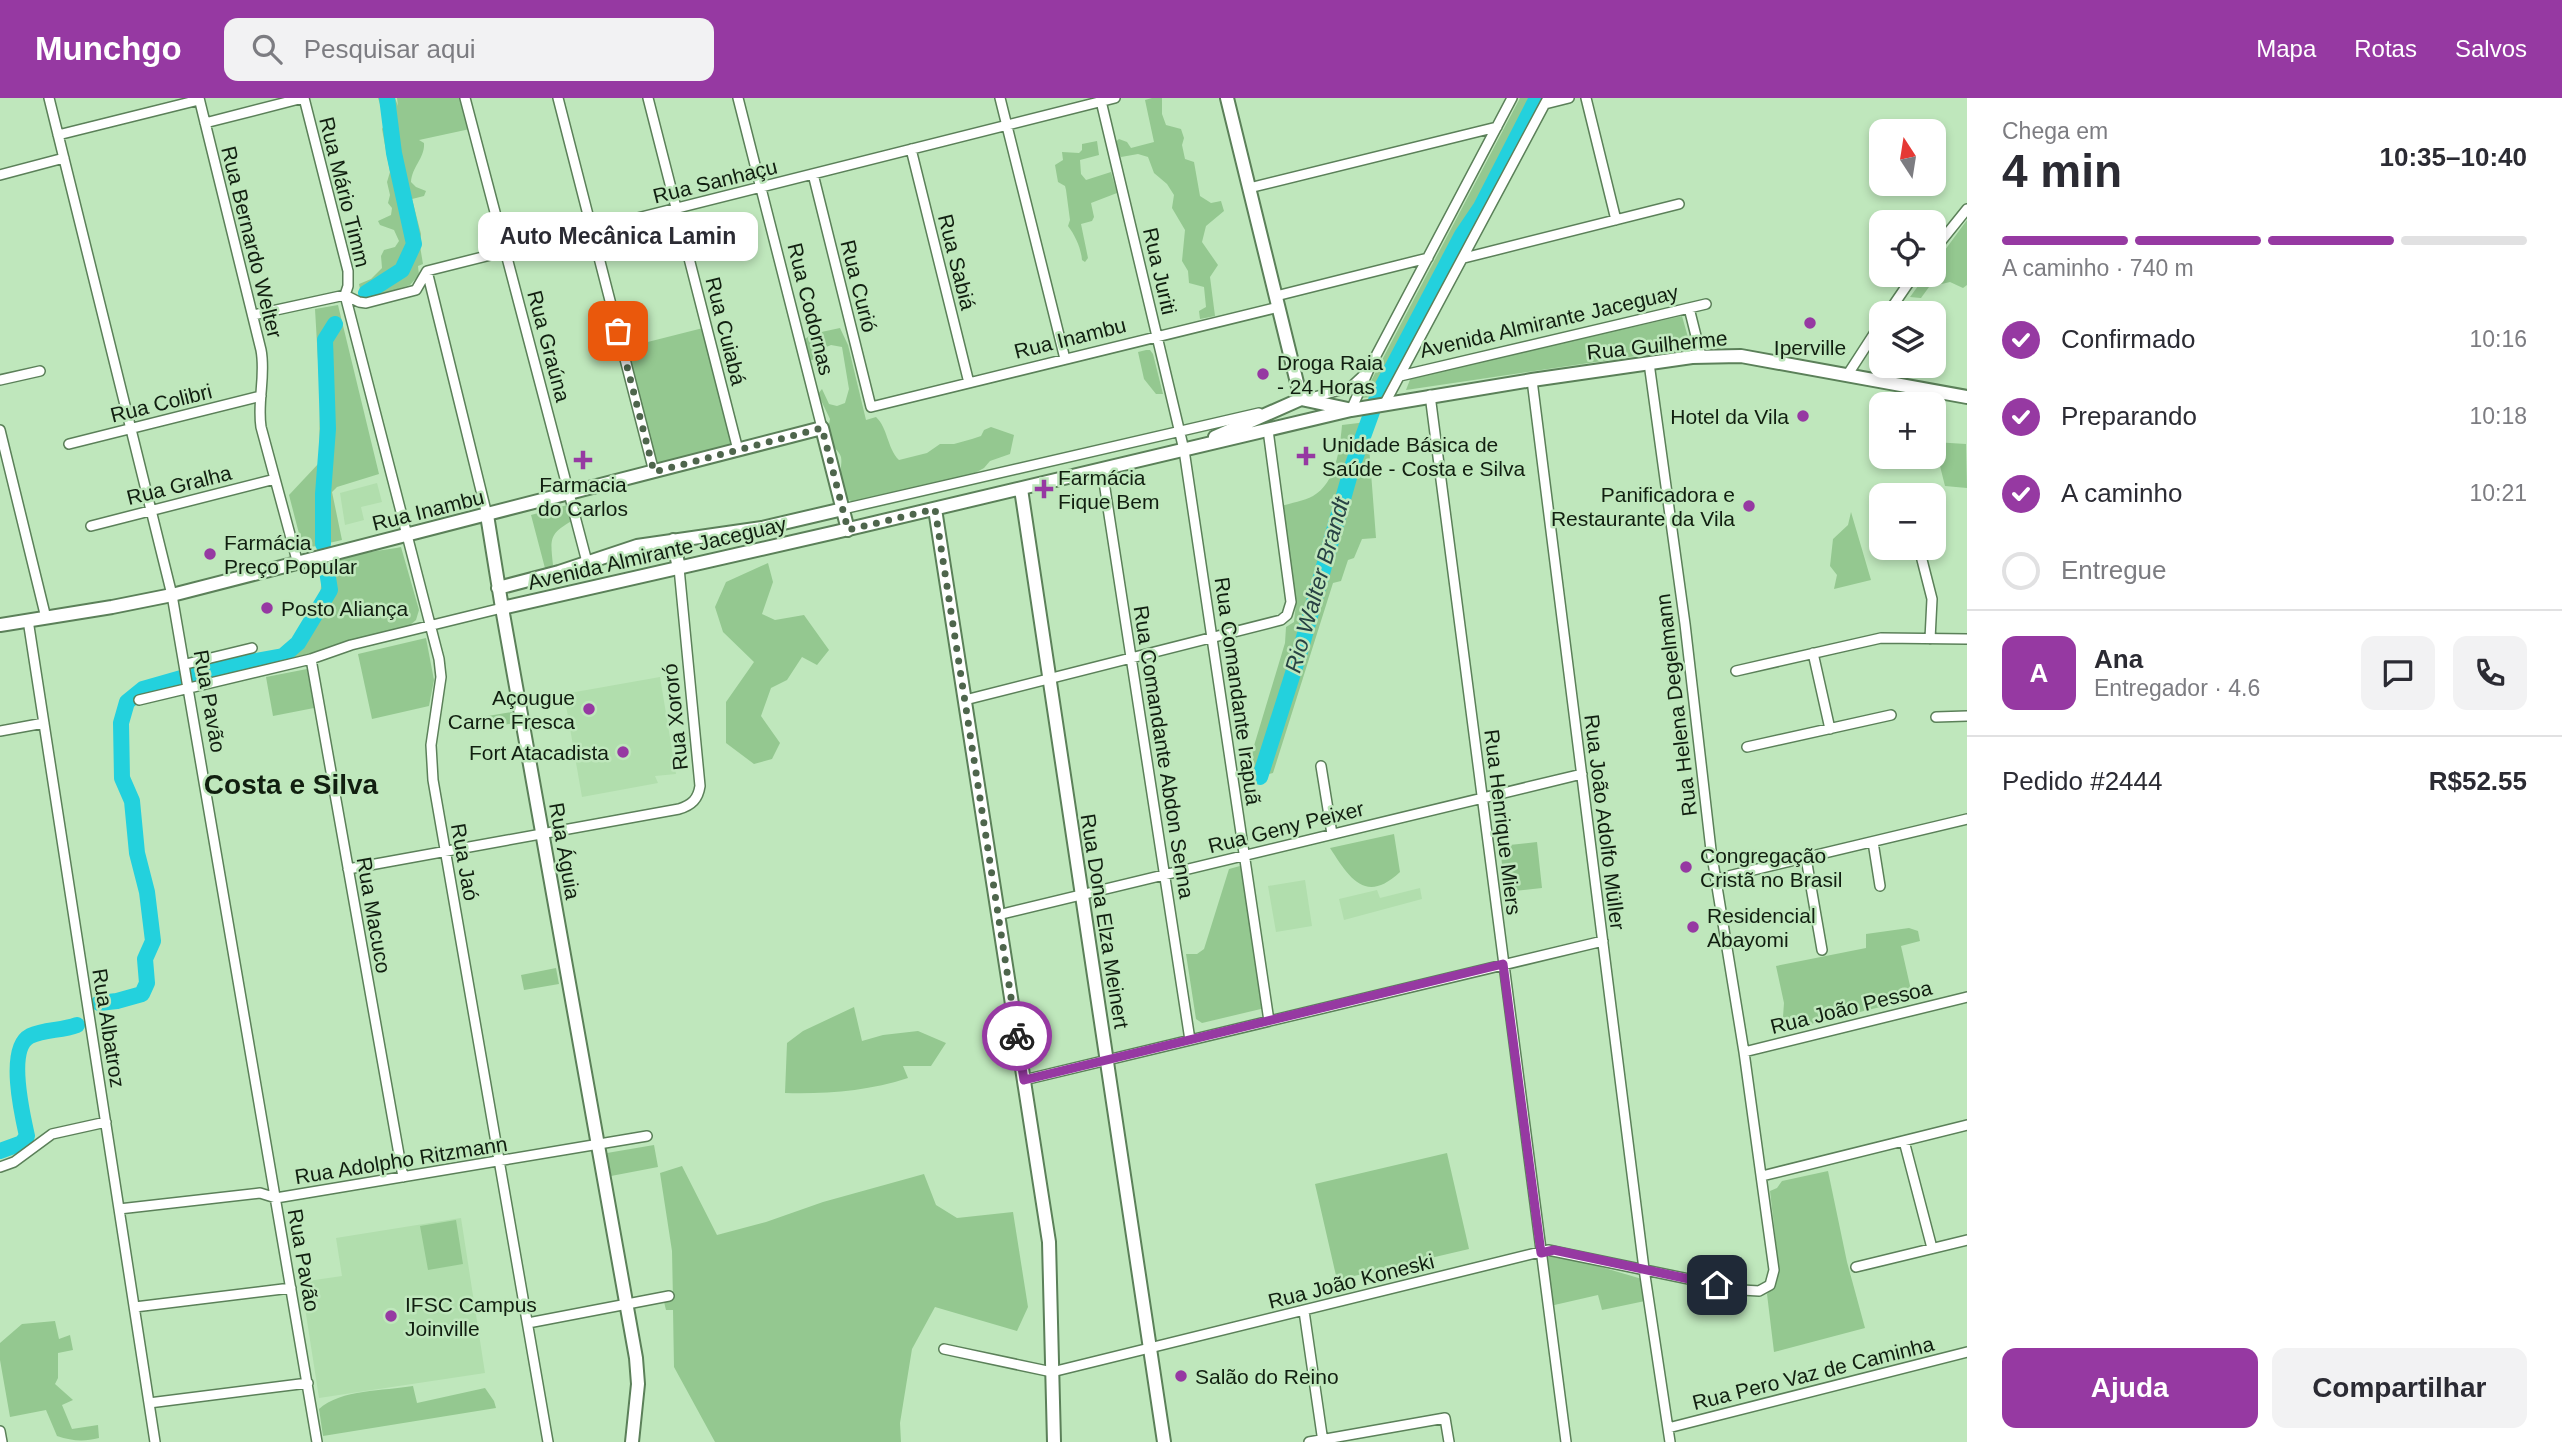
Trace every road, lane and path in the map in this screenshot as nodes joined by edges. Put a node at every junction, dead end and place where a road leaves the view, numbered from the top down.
1 (49, 98) edge
2 (303, 98) edge
3 (466, 98) edge
4 (558, 98) edge
5 (648, 98) edge
6 (738, 98) edge
7 (1000, 98) edge
8 (1115, 98) edge
9 (1227, 98) edge
10 (1512, 98) edge
11 (1569, 98) edge
12 (1586, 98) edge
13 (199, 99) edge
14 (1101, 101) junction
15 (1546, 101) edge
16 (205, 123) junction
17 (1007, 125) junction
18 (1497, 127) junction
19 (58, 135) junction
20 (911, 149) junction
21 (64, 158) junction
22 (813, 174) junction
23 (0, 175) edge
24 (760, 187) junction
25 (1249, 188) junction
26 (1679, 204) dead end
27 (677, 208) junction
28 (1967, 209) edge
29 (1616, 220) junction
30 (592, 230) junction
31 (1946, 235) edge
32 (506, 251) junction
33 (1428, 258) junction
34 (1464, 258) junction
35 (427, 271) junction
36 (345, 295) junction
37 (1277, 302) junction
38 (1706, 304) dead end
39 (1689, 308) junction
40 (253, 315) junction
41 (1157, 337) junction
42 (1869, 342) edge
43 (1701, 356) junction
44 (1065, 359) junction
45 (1649, 363) junction
46 (1370, 367) junction
47 (40, 371) dead end
48 (1848, 374) junction
49 (1400, 376) junction
50 (0, 380) edge
51 (1532, 380) junction
52 (969, 383) junction
53 (1430, 395) junction
54 (261, 396) junction
55 (1967, 397) edge
56 (1304, 400) junction
57 (1378, 405) junction
58 (871, 407) joint
59 (1278, 408) junction
60 (1352, 410) junction
61 (1307, 421) junction
62 (822, 428) junction
63 (131, 429) junction
64 (0, 430) edge
65 (1268, 430) junction
66 (1180, 431) junction
67 (69, 444) dead end
68 (738, 450) junction
69 (1184, 450) junction
70 (1102, 469) junction
71 (654, 472) junction
72 (275, 478) junction
73 (1021, 489) junction
74 (569, 493) junction
75 (843, 509) junction
76 (935, 509) junction
77 (151, 510) junction
78 (487, 514) junction
79 (91, 526) dead end
80 (848, 530) junction
81 (406, 536) junction
82 (673, 540) junction
83 (1922, 560) edge
84 (587, 562) junction
85 (298, 564) junction
86 (679, 568) junction
87 (599, 586) junction
88 (498, 588) junction
89 (172, 595) junction
90 (502, 608) junction
91 (46, 618) junction
92 (28, 620) junction
93 (0, 625) edge
94 (430, 625) junction
95 (1212, 639) junction
96 (1930, 639) junction
97 (1967, 639) edge
98 (252, 648) dead end
99 (1813, 653) junction
100 (311, 659) junction
101 (1131, 659) junction
102 (186, 667) junction
103 (1736, 671) dead end
104 (1049, 679) junction
105 (190, 685) junction
106 (139, 699) dead end
107 (965, 700) junction
108 (1891, 715) dead end
109 (1967, 716) edge
110 (1936, 717) dead end
111 (44, 723) junction
112 (1830, 729) junction
113 (0, 731) edge
114 (1747, 747) dead end
115 (1321, 766) dead end
116 (1582, 774) junction
117 (1482, 798) junction
118 (1967, 819) edge
119 (542, 834) junction
120 (1332, 834) junction
121 (1873, 842) junction
122 (446, 852) junction
123 (1244, 855) junction
124 (1806, 858) junction
125 (348, 869) junction
126 (1165, 875) junction
127 (1716, 879) junction
128 (1880, 886) dead end
129 (1082, 895) junction
130 (998, 915) junction
131 (1603, 941) junction
132 (1822, 950) dead end
133 (1503, 964) junction
134 (1967, 997) edge
135 (1269, 1021) junction
136 (1191, 1040) junction
137 (1744, 1052) junction
138 (1107, 1060) junction
139 (1024, 1080) junction
140 (106, 1122) junction
141 (1967, 1125) edge
142 (647, 1136) dead end
143 (1904, 1141) junction
144 (598, 1145) junction
145 (499, 1161) junction
146 (0, 1167) edge
147 (1762, 1176) junction
148 (403, 1177) junction
149 (276, 1198) junction
150 (119, 1209) junction
151 (1967, 1240) edge
152 (1932, 1248) junction
153 (1541, 1253) junction
154 (1856, 1267) dead end
155 (1644, 1269) junction
156 (291, 1288) junction
157 (1767, 1288) joint
158 (669, 1296) dead end
159 (626, 1304) junction
160 (135, 1307) junction
161 (1304, 1311) junction
162 (528, 1323) junction
163 (1150, 1348) junction
164 (944, 1349) dead end
165 (1967, 1352) edge
166 (1052, 1372) junction
167 (307, 1383) junction
168 (149, 1403) junction
169 (1668, 1428) junction
170 (0, 1431) edge
171 (1323, 1441) edge
172 (2, 1442) edge
173 (155, 1442) edge
174 (317, 1442) edge
175 (548, 1442) edge
176 (632, 1442) edge
177 (1054, 1442) edge
178 (1164, 1442) edge
179 (1309, 1442) edge
180 (1449, 1442) edge
181 (1566, 1442) edge
182 (1670, 1442) edge

1 - 19 street, Rua Pavão
2 - 16 street
2 - 36 street, Rua Mário Timm
3 - 32 street, Rua Graúna
4 - 30 street
5 - 27 street, Rua Cuiabá
6 - 24 street, Rua Codornas
7 - 17 street
8 - 14 street, Rua Sanhaçu
9 - 25 street
10 - 18 street
11 - 15 street
12 - 29 street
13 - 16 street, Rua Bernardo Welter
13 - 19 street
14 - 17 street, Rua Sanhaçu
14 - 41 street, Rua Juriti
15 - 34 street
16 - 40 street, Rua Bernardo Welter
17 - 20 street, Rua Sanhaçu
17 - 44 street
18 - 25 street
18 - 33 street
19 - 21 street, Rua Pavão
20 - 22 street, Rua Sanhaçu
20 - 52 street, Rua Sabiá
21 - 23 street
21 - 63 street, Rua Pavão
22 - 24 street, Rua Sanhaçu
22 - 58 street, Rua Curió
24 - 27 street, Rua Sanhaçu
24 - 62 street, Rua Codornas
25 - 37 street
26 - 29 street
27 - 30 street, Rua Sanhaçu
27 - 68 street, Rua Cuiabá
28 - 31 street
29 - 34 street
30 - 32 street, Rua Sanhaçu
30 - 71 street
32 - 35 street, Rua Sanhaçu
32 - 74 street, Rua Graúna
33 - 37 street, Rua Inambu
33 - 46 street
34 - 49 street
35 - 36 street, Rua Sanhaçu
35 - 78 street, Rua Águia
36 - 40 street, Rua Sanhaçu
36 - 81 street, Rua Jaó
37 - 41 street, Rua Inambu
37 - 56 street
38 - 39 street, Avenida Almirante Jaceguay
39 - 43 street
39 - 49 street, Avenida Almirante Jaceguay
40 - 54 street, Rua Bernardo Welter
41 - 44 street, Rua Inambu
41 - 66 street, Rua Juriti
42 - 48 street
43 - 45 street, Rua Guilherme
43 - 48 street, Rua Guilherme
44 - 52 street, Rua Inambu
45 - 51 street, Rua Guilherme
45 - 127 street, Rua Helena Degelmann
46 - 56 street, Avenida Almirante Jaceguay
46 - 60 street
47 - 50 street
48 - 55 street, Rua Guilherme
49 - 57 street
51 - 53 street, Rua Guilherme
51 - 116 street, Rua João Adolfo Müller
52 - 58 street, Rua Inambu
53 - 57 street, Rua Guilherme
53 - 117 street, Rua Henrique Miers
54 - 63 street, Rua Colibri
54 - 72 street
56 - 59 street, Avenida Almirante Jaceguay
56 - 60 street, Rua Guilherme
56 - 61 street
56 - 61 street
57 - 60 street, Rua Guilherme
59 - 66 street, Avenida Almirante Jaceguay
59 - 69 street, Avenida Almirante Jaceguay
60 - 61 street, Rua Guilherme
61 - 65 street, Avenida Almirante Jaceguay
62 - 68 street, Rua Inambu
62 - 75 street, Rua Codornas
63 - 67 street, Rua Colibri
63 - 77 street, Rua Pavão
64 - 91 street
65 - 69 street, Avenida Almirante Jaceguay
65 - 95 street
66 - 69 street, Rua Juriti
66 - 75 street, Avenida Almirante Jaceguay
68 - 71 street, Rua Inambu
69 - 70 street, Avenida Almirante Jaceguay
69 - 95 street, Rua Comandante Irapuã
70 - 73 street, Avenida Almirante Jaceguay
70 - 101 street, Rua Comandante Abdon Senna
71 - 74 street, Rua Inambu
72 - 77 street, Rua Gralha
72 - 85 street
73 - 76 street, Avenida Almirante Jaceguay
73 - 104 street, Rua Dona Elza Meinert
74 - 78 street, Rua Inambu
74 - 84 street, Rua Graúna
75 - 80 street, Rua Codornas
75 - 82 street, Avenida Almirante Jaceguay
76 - 80 street, Avenida Almirante Jaceguay
76 - 107 street
77 - 79 street, Rua Gralha
77 - 89 street, Rua Pavão
78 - 81 street, Rua Inambu
78 - 88 street, Rua Águia
80 - 86 street, Avenida Almirante Jaceguay
81 - 85 street, Rua Inambu
81 - 94 street, Rua Jaó
82 - 84 street, Avenida Almirante Jaceguay
82 - 86 street
83 - 96 street
84 - 87 street
84 - 88 street, Avenida Almirante Jaceguay
85 - 89 street, Rua Inambu
86 - 87 street, Avenida Almirante Jaceguay
86 - 119 street, Rua Xororó
87 - 90 street, Avenida Almirante Jaceguay
88 - 90 street, Rua Águia
89 - 91 street, Rua Inambu
89 - 102 street, Rua Pavão
90 - 94 street, Avenida Almirante Jaceguay
90 - 119 street, Rua Águia
91 - 92 street, Rua Inambu
92 - 93 street, Rua Inambu
92 - 111 street, Rua Albatroz
94 - 100 street, Avenida Almirante Jaceguay
94 - 122 street, Rua Jaó
95 - 101 street
95 - 123 street, Rua Comandante Irapuã
96 - 97 street
96 - 99 street
98 - 102 street
99 - 103 street
99 - 112 street
100 - 105 street, Avenida Almirante Jaceguay
100 - 125 street, Rua Macuco
101 - 104 street
101 - 126 street, Rua Comandante Abdon Senna
102 - 105 street, Rua Pavão
104 - 107 street
104 - 129 street, Rua Dona Elza Meinert
105 - 106 street, Avenida Almirante Jaceguay
105 - 149 street, Rua Pavão
107 - 130 street
108 - 112 street
109 - 110 street
111 - 113 street
111 - 140 street, Rua Albatroz
112 - 114 street
115 - 120 street
116 - 117 street, Rua Geny Peixer
116 - 131 street, Rua João Adolfo Müller
117 - 120 street, Rua Geny Peixer
117 - 133 street, Rua Henrique Miers
118 - 121 street
119 - 122 street, Rua Xororó
119 - 144 street, Rua Águia
120 - 123 street, Rua Geny Peixer
121 - 124 street
121 - 128 street
122 - 125 street, Rua Xororó
122 - 145 street, Rua Jaó
123 - 126 street, Rua Geny Peixer
123 - 135 street, Rua Comandante Irapuã
124 - 127 street
124 - 132 street
125 - 148 street, Rua Macuco
126 - 129 street, Rua Geny Peixer
126 - 136 street, Rua Comandante Abdon Senna
127 - 137 street, Rua Helena Degelmann
129 - 130 street, Rua Geny Peixer
129 - 138 street, Rua Dona Elza Meinert
130 - 139 street
131 - 133 street
131 - 155 street, Rua João Adolfo Müller
133 - 135 street
133 - 153 street, Rua Henrique Miers
134 - 137 street, Rua João Pessoa
135 - 136 street
136 - 138 street
137 - 147 street, Rua Helena Degelmann
138 - 139 street
138 - 163 street, Rua Dona Elza Meinert
139 - 166 street
140 - 146 street
140 - 150 street, Rua Albatroz
141 - 143 street
142 - 144 street, Rua Adolpho Ritzmann
143 - 147 street
143 - 152 street
144 - 145 street, Rua Adolpho Ritzmann
144 - 159 street, Rua Águia
145 - 148 street, Rua Adolpho Ritzmann
145 - 162 street, Rua Jaó
147 - 157 street, Rua Helena Degelmann
148 - 149 street, Rua Adolpho Ritzmann
149 - 150 street, Rua Adolpho Ritzmann
149 - 156 street, Rua Pavão
150 - 160 street, Rua Albatroz
151 - 152 street
152 - 154 street
153 - 155 street, Rua João Koneski
153 - 161 street, Rua João Koneski
153 - 181 street, Rua Henrique Miers
155 - 157 street, Rua João Koneski
155 - 169 street, Rua João Adolfo Müller
156 - 160 street
156 - 167 street, Rua Pavão
158 - 159 street
159 - 162 street
159 - 176 street, Rua Águia
160 - 168 street, Rua Albatroz
161 - 163 street, Rua João Koneski
161 - 171 street
162 - 175 street, Rua Jaó
163 - 166 street, Rua João Koneski
163 - 178 street, Rua Dona Elza Meinert
164 - 166 street, Rua João Koneski
165 - 169 street, Rua Pero Vaz de Caminha
166 - 177 street
167 - 168 street
167 - 174 street, Rua Pavão
168 - 173 street, Rua Albatroz
169 - 182 street, Rua João Adolfo Müller
170 - 172 street
171 - 179 street
171 - 180 street

